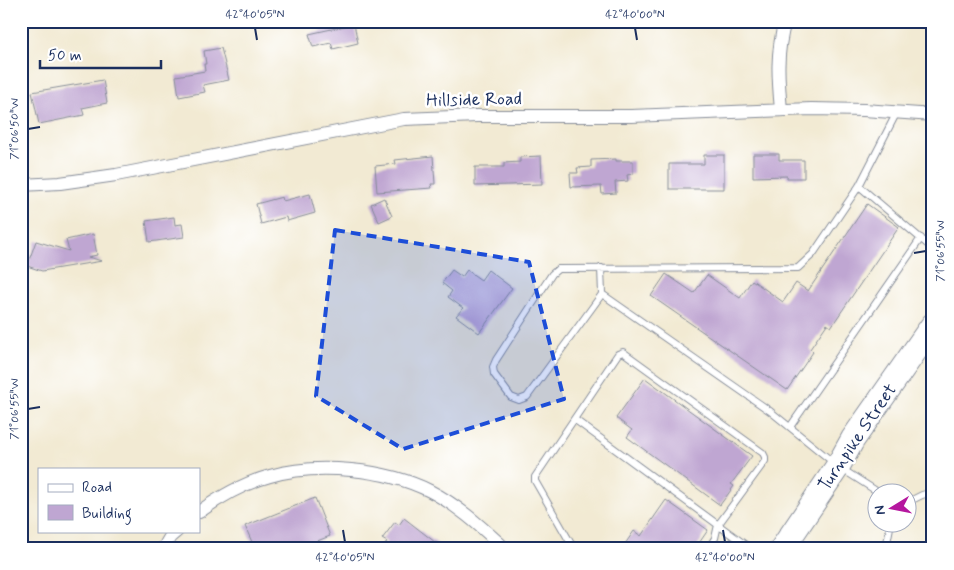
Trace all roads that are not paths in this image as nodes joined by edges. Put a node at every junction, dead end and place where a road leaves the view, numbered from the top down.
1 (786, 21) edge
2 (781, 110) junction
3 (897, 112) junction
4 (933, 115) edge
5 (21, 185) edge
6 (859, 186) junction
7 (921, 238) junction
8 (933, 248) edge
9 (601, 268) junction
10 (602, 294) junction
11 (933, 325) edge
12 (574, 419) junction
13 (790, 427) junction
14 (838, 466) junction
15 (866, 484) edge
16 (933, 492) edge
17 (916, 498) edge
18 (200, 511) edge
19 (718, 525) junction
20 (176, 532) edge
21 (889, 532) edge
22 (163, 549) edge
23 (502, 549) edge
24 (574, 549) edge
25 (708, 549) edge
26 (751, 549) edge
27 (782, 549) edge
28 (884, 549) edge

1 - 2 street
2 - 3 street, Hillside Road
2 - 5 street, Hillside Road
3 - 4 street, Hillside Road
3 - 6 lane
6 - 7 lane
6 - 9 lane
7 - 8 lane
7 - 13 lane
9 - 10 lane
9 - 10 lane
10 - 13 lane
11 - 14 highway, Turnpike Street
12 - 19 lane
12 - 19 lane
12 - 24 lane
13 - 14 lane
14 - 15 lane
14 - 27 highway, Turnpike Street
16 - 17 lane
18 - 23 street
19 - 25 lane
19 - 26 lane
20 - 22 street
21 - 28 lane

